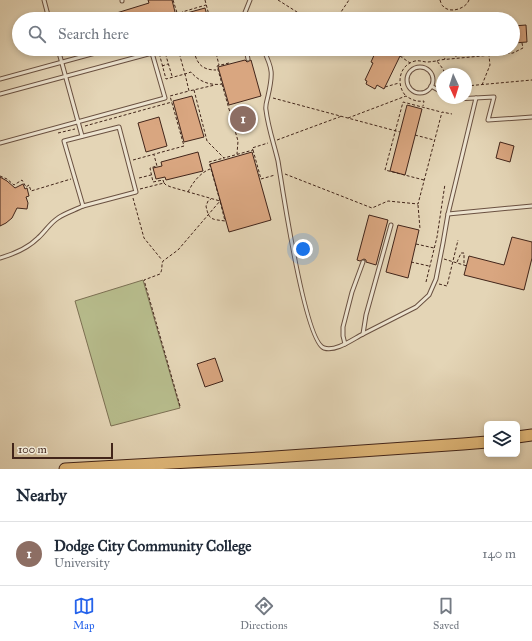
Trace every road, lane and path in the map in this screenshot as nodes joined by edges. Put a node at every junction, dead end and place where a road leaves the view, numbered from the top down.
1 (44, 0) edge
2 (173, 0) edge
3 (205, 0) edge
4 (250, 0) edge
5 (278, 0) edge
6 (349, 0) edge
7 (440, 0) edge
8 (469, 0) edge
9 (206, 5) junction
10 (47, 12) edge
11 (177, 12) edge
12 (182, 12) edge
13 (208, 12) edge
14 (245, 12) edge
15 (297, 12) edge
16 (341, 12) edge
17 (522, 43) dead end
18 (520, 50) edge
19 (60, 56) edge
20 (84, 56) edge
21 (138, 56) edge
22 (153, 56) edge
23 (160, 56) edge
24 (166, 56) edge
25 (180, 56) edge
26 (196, 56) edge
27 (217, 56) edge
28 (247, 56) edge
29 (266, 56) edge
30 (400, 56) dead end
31 (444, 56) edge
32 (478, 56) edge
33 (489, 56) edge
34 (456, 58) joint
35 (248, 59) dead end
36 (445, 59) junction
37 (437, 61) junction
38 (61, 62) junction
39 (229, 63) dead end
40 (410, 63) junction
41 (169, 64) junction
42 (162, 66) junction
43 (220, 66) junction
44 (442, 68) edge
45 (218, 70) junction
46 (185, 74) junction
47 (65, 76) junction
48 (172, 77) junction
49 (0, 79) edge
50 (532, 80) edge
51 (400, 82) junction
52 (222, 84) junction
53 (216, 85) junction
54 (482, 85) junction
55 (431, 86) junction
56 (472, 86) edge
57 (385, 87) dead end
58 (436, 89) edge
59 (194, 90) junction
60 (189, 91) junction
61 (0, 94) edge
62 (406, 96) junction
63 (268, 97) junction
64 (402, 97) junction
65 (472, 98) edge
66 (476, 98) junction
67 (416, 101) junction
68 (172, 102) junction
69 (403, 102) junction
70 (416, 105) junction
71 (423, 107) junction
72 (442, 112) junction
73 (452, 114) dead end
74 (342, 116) junction
75 (532, 117) edge
76 (348, 118) junction
77 (78, 122) junction
78 (80, 127) junction
79 (395, 130) junction
80 (400, 132) dead end
81 (58, 133) dead end
82 (415, 135) dead end
83 (82, 136) junction
84 (434, 140) junction
85 (273, 141) junction
86 (0, 143) edge
87 (253, 150) junction
88 (237, 154) junction
89 (154, 155) junction
90 (224, 158) junction
91 (128, 162) junction
92 (211, 169) junction
93 (152, 174) junction
94 (280, 174) junction
95 (0, 176) edge
96 (75, 178) junction
97 (133, 180) junction
98 (424, 180) junction
99 (164, 182) junction
100 (445, 184) dead end
101 (136, 190) junction
102 (188, 192) junction
103 (132, 193) junction
104 (211, 199) junction
105 (220, 201) junction
106 (418, 204) junction
107 (83, 206) junction
108 (532, 206) edge
109 (448, 214) junction
110 (208, 215) junction
111 (390, 225) dead end
112 (420, 229) dead end
113 (458, 240) dead end
114 (416, 244) dead end
115 (434, 249) junction
116 (0, 258) edge
117 (440, 258) junction
118 (163, 261) junction
119 (363, 262) dead end
120 (411, 262) dead end
121 (453, 262) junction
122 (457, 263) junction
123 (464, 265) junction
124 (430, 266) junction
125 (467, 266) dead end
126 (426, 282) dead end
127 (434, 283) junction
128 (363, 334) junction
129 (345, 344) junction
130 (180, 406) dead end
131 (532, 435) edge
132 (520, 437) edge
133 (484, 442) edge
134 (66, 469) edge

1 - 10 lane
2 - 11 path
3 - 9 path
4 - 14 lane
5 - 15 path
6 - 16 path
7 - 8 path
9 - 12 path
9 - 13 path
17 - 18 path
19 - 38 lane
20 - 38 lane
21 - 47 lane
22 - 77 lane
23 - 42 path
24 - 41 path
25 - 46 path
26 - 45 path
27 - 43 path
28 - 35 lane
29 - 63 lane
30 - 40 path
31 - 36 path
32 - 34 path
33 - 54 path
34 - 36 path
36 - 37 path
37 - 40 path
37 - 44 path
38 - 47 lane
38 - 49 lane
39 - 43 path
40 - 51 path
41 - 42 path
41 - 48 path
42 - 48 path
43 - 45 path
45 - 52 path
46 - 48 path
46 - 53 path
46 - 60 path
47 - 61 lane
47 - 77 lane
50 - 54 path
51 - 57 path
51 - 62 path
52 - 53 path
52 - 88 path
53 - 59 path
54 - 56 path
55 - 55 lane
55 - 58 lane
59 - 60 path
59 - 90 path
60 - 68 path
62 - 64 path
62 - 67 path
63 - 74 path
63 - 85 lane
64 - 69 path
64 - 76 path
65 - 66 lane
66 - 75 lane
66 - 109 lane
67 - 70 path
67 - 71 path
68 - 78 path
68 - 89 path
69 - 70 path
69 - 79 path
70 - 71 path
71 - 72 path
72 - 73 path
72 - 84 path
74 - 76 path
74 - 85 path
76 - 79 path
77 - 78 lane
77 - 86 lane
78 - 81 path
78 - 83 lane
79 - 80 path
79 - 98 path
82 - 84 path
83 - 91 lane
83 - 96 lane
84 - 98 path
85 - 87 path
85 - 94 lane
87 - 88 path
87 - 94 path
88 - 90 path
89 - 91 path
89 - 93 path
90 - 92 path
91 - 97 lane
92 - 102 path
92 - 105 path
93 - 97 path
93 - 99 path
94 - 106 path
94 - 129 lane
95 - 96 path
96 - 107 lane
97 - 101 lane
98 - 106 path
99 - 101 path
99 - 102 path
100 - 115 path
101 - 103 lane
102 - 104 path
103 - 107 lane
103 - 118 path
104 - 105 path
104 - 110 path
105 - 110 path
105 - 110 path
106 - 112 path
107 - 116 lane
108 - 109 lane
109 - 117 lane
110 - 118 path
111 - 128 lane
113 - 121 path
114 - 115 path
115 - 124 path
117 - 121 path
117 - 127 lane
118 - 130 path
119 - 129 lane
120 - 124 path
121 - 122 path
121 - 127 path
122 - 123 path
122 - 123 path
123 - 125 path
124 - 126 path
127 - 128 lane
128 - 129 lane
131 - 132 highway
133 - 134 highway

